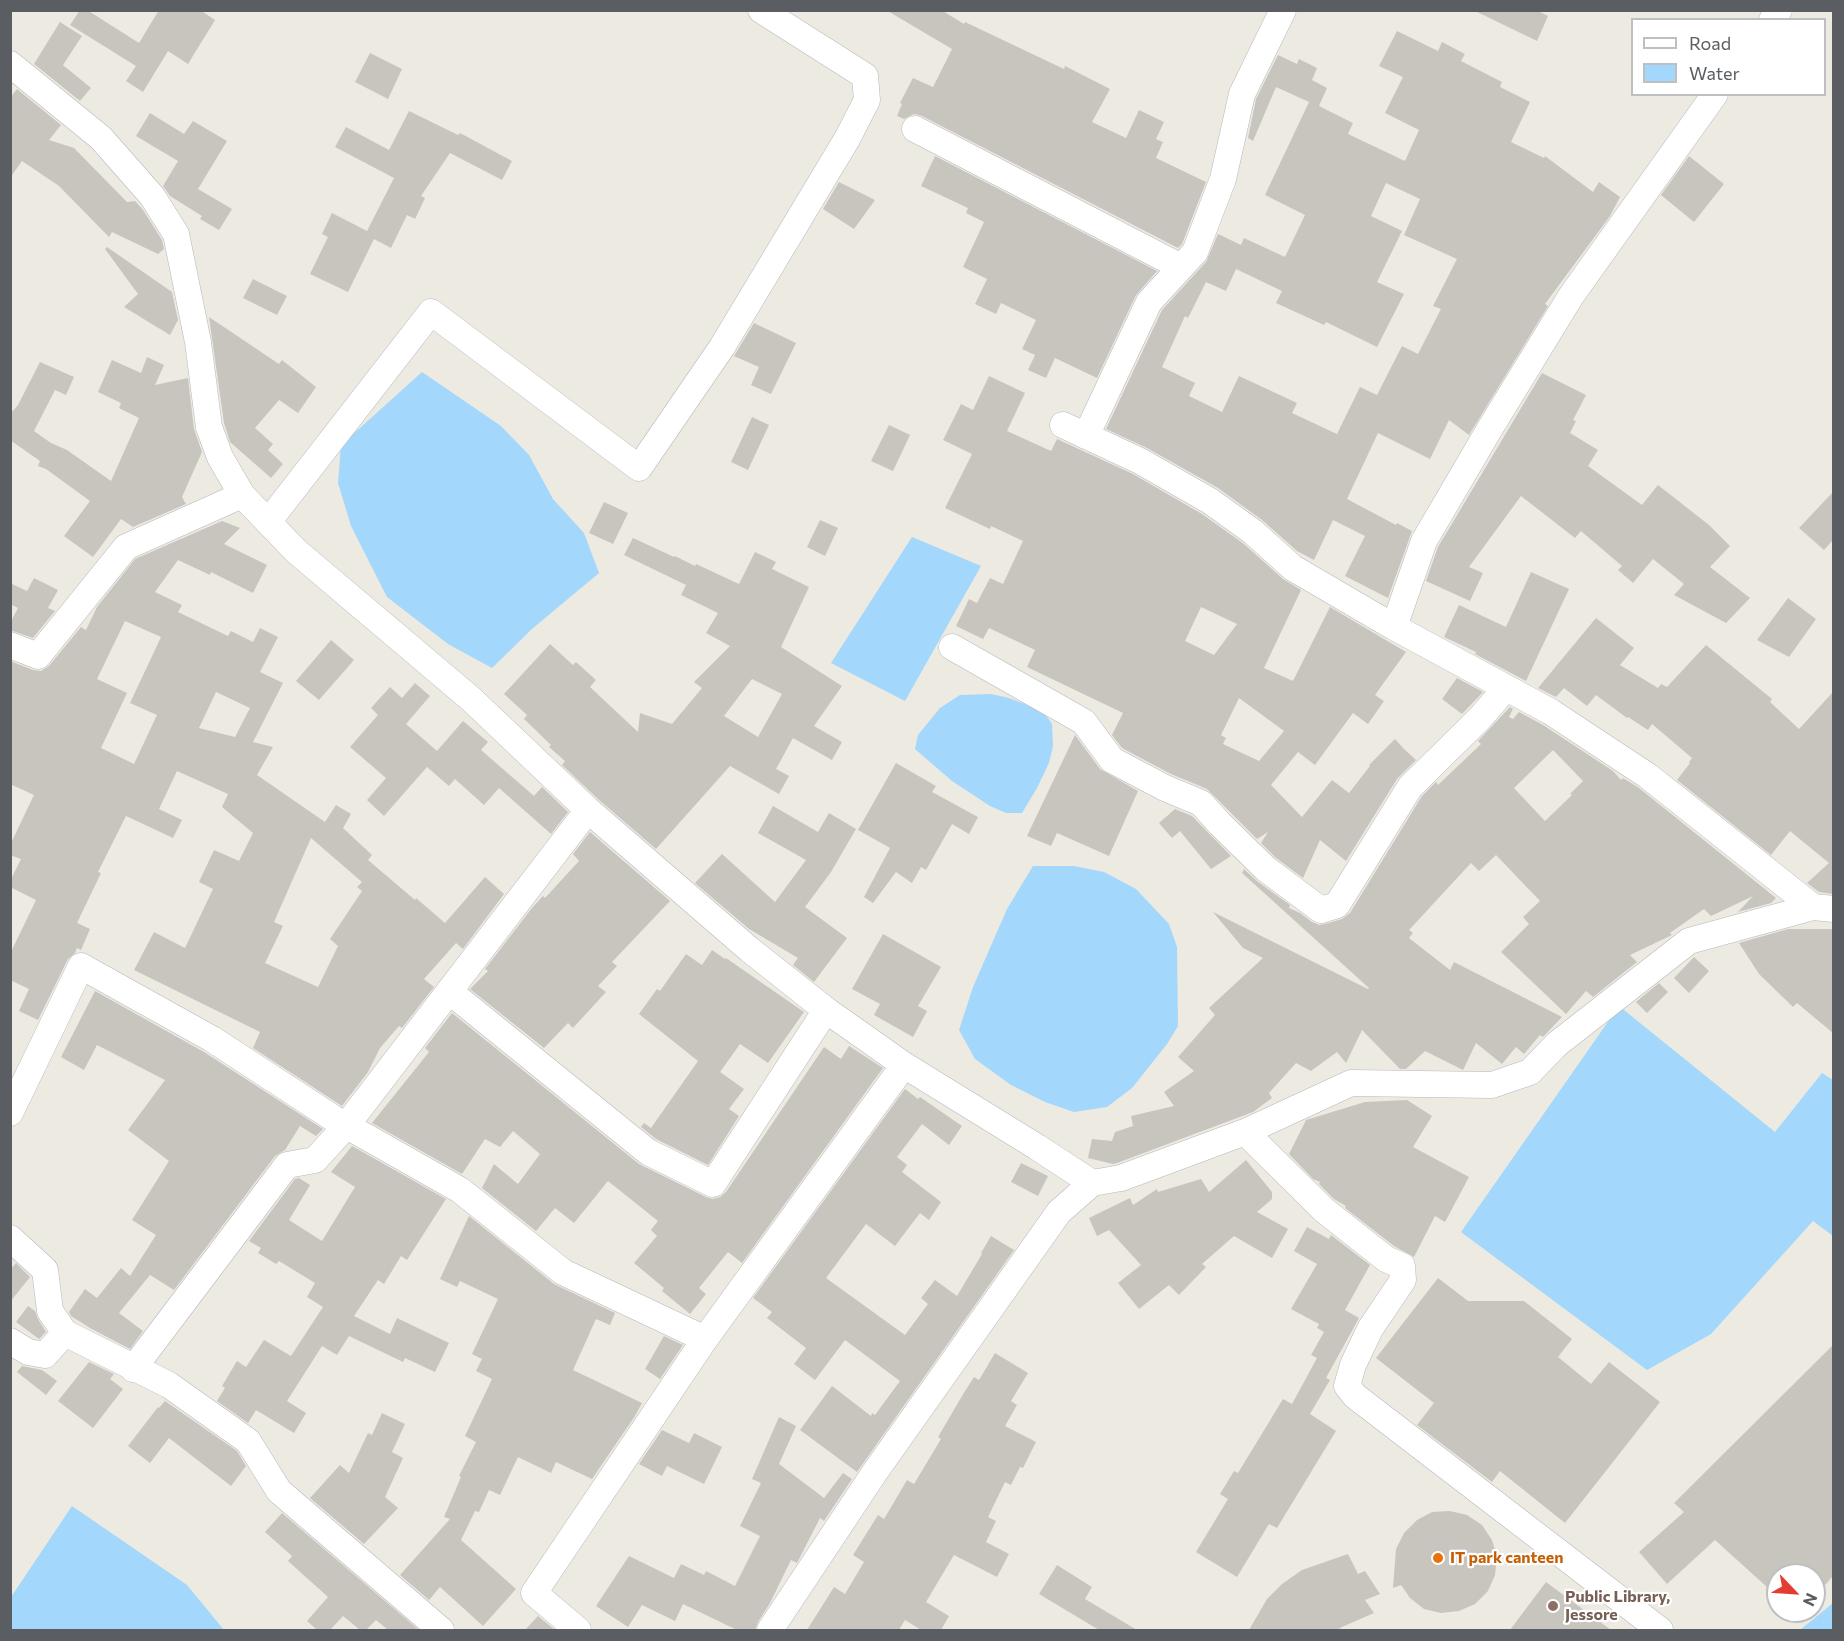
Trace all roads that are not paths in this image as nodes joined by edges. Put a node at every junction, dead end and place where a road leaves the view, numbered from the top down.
1 (761, 10) edge
2 (1283, 10) edge
3 (10, 64) edge
4 (1714, 96) edge
5 (915, 129) dead end
6 (1181, 267) junction
7 (1063, 425) dead end
8 (1086, 436) junction
9 (242, 495) junction
10 (268, 522) junction
11 (1394, 627) junction
12 (10, 645) edge
13 (952, 647) dead end
14 (1506, 688) junction
15 (588, 810) junction
16 (1823, 908) edge
17 (449, 991) junction
18 (826, 1010) junction
19 (904, 1065) junction
20 (10, 1113) edge
21 (346, 1126) junction
22 (1245, 1132) junction
23 (1092, 1183) junction
24 (10, 1238) edge
25 (65, 1333) junction
26 (705, 1339) junction
27 (10, 1341) edge
28 (133, 1369) junction
29 (441, 1630) edge
30 (578, 1630) edge
31 (770, 1630) edge
32 (1660, 1630) edge

1 - 10 street
2 - 6 street
3 - 9 street
4 - 11 street
5 - 6 street
6 - 8 street
7 - 8 street
8 - 11 street
9 - 10 street
9 - 12 street
10 - 15 street
11 - 14 street
13 - 14 street
14 - 16 street
15 - 17 street
15 - 18 street
16 - 22 street
17 - 18 street
17 - 21 street
18 - 19 street
19 - 23 street
19 - 26 street
20 - 21 street
21 - 26 street
21 - 28 street
22 - 23 street
22 - 32 street
23 - 31 street
24 - 25 street
25 - 27 street
25 - 28 street
26 - 30 street
28 - 29 street

